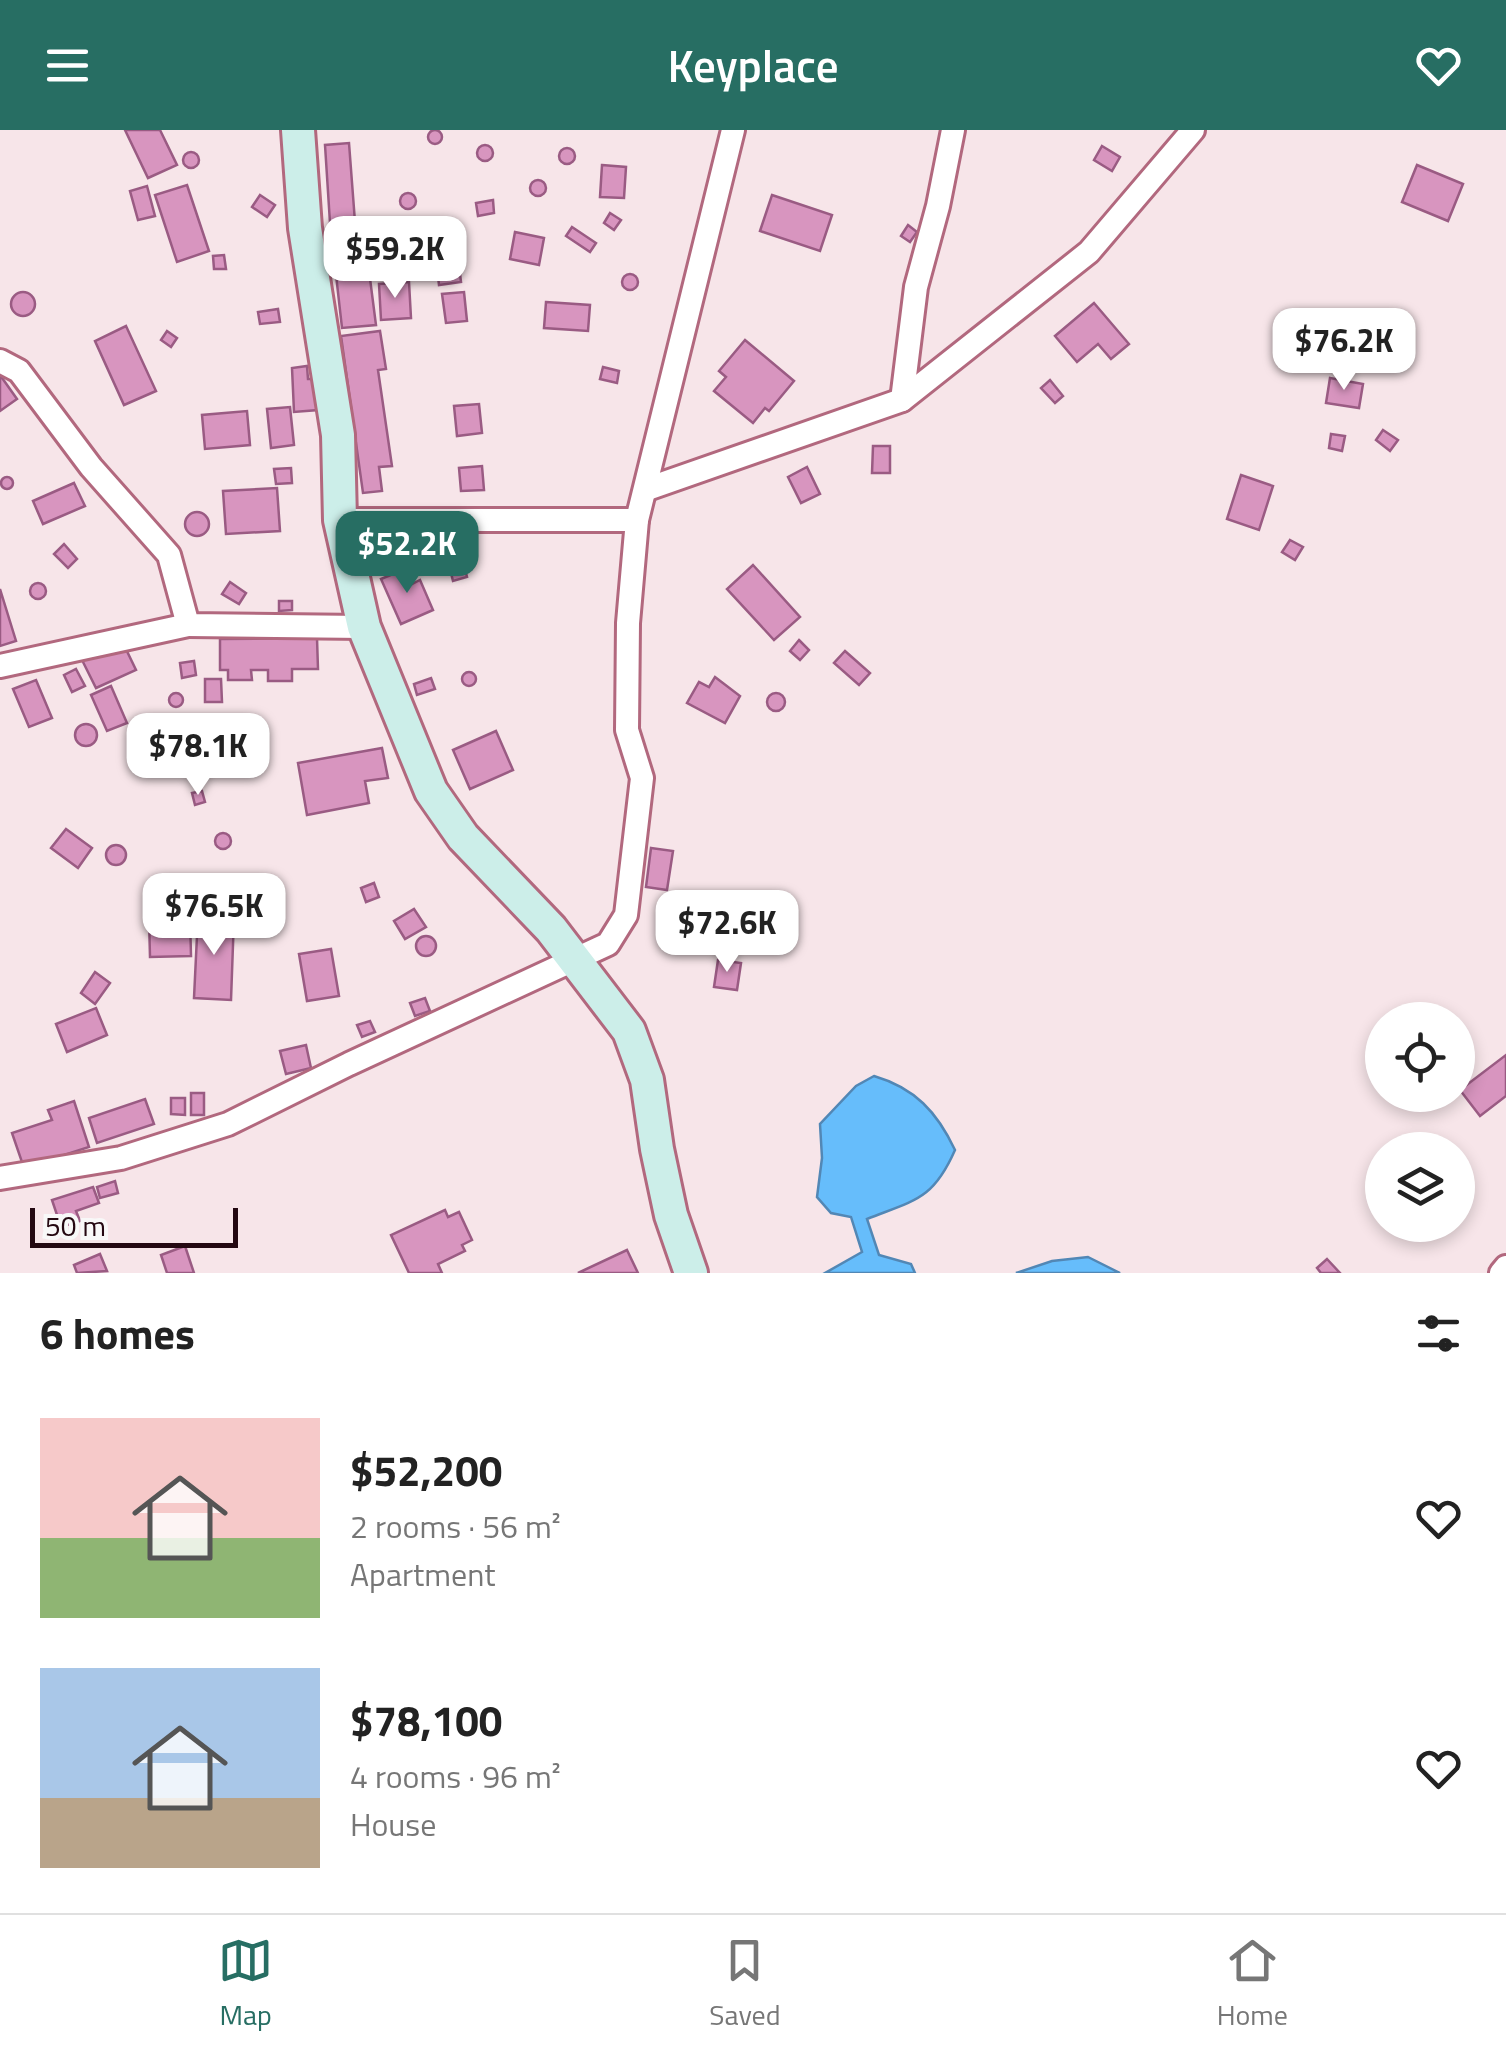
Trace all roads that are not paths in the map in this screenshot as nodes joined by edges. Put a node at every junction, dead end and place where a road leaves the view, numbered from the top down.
1 (298, 130) edge
2 (733, 130) edge
3 (953, 130) edge
4 (1193, 130) edge
5 (0, 362) edge
6 (902, 400) junction
7 (647, 489) junction
8 (340, 520) junction
9 (637, 520) junction
10 (188, 625) junction
11 (364, 627) junction
12 (0, 666) edge
13 (574, 962) junction
14 (0, 1178) edge
15 (691, 1273) edge

1 - 8 street
2 - 7 street
3 - 6 street
4 - 6 street
5 - 10 street
6 - 7 street
7 - 9 street
8 - 9 street
8 - 11 street
9 - 13 street
10 - 11 street
10 - 12 street
11 - 13 street
13 - 14 street
13 - 15 street

